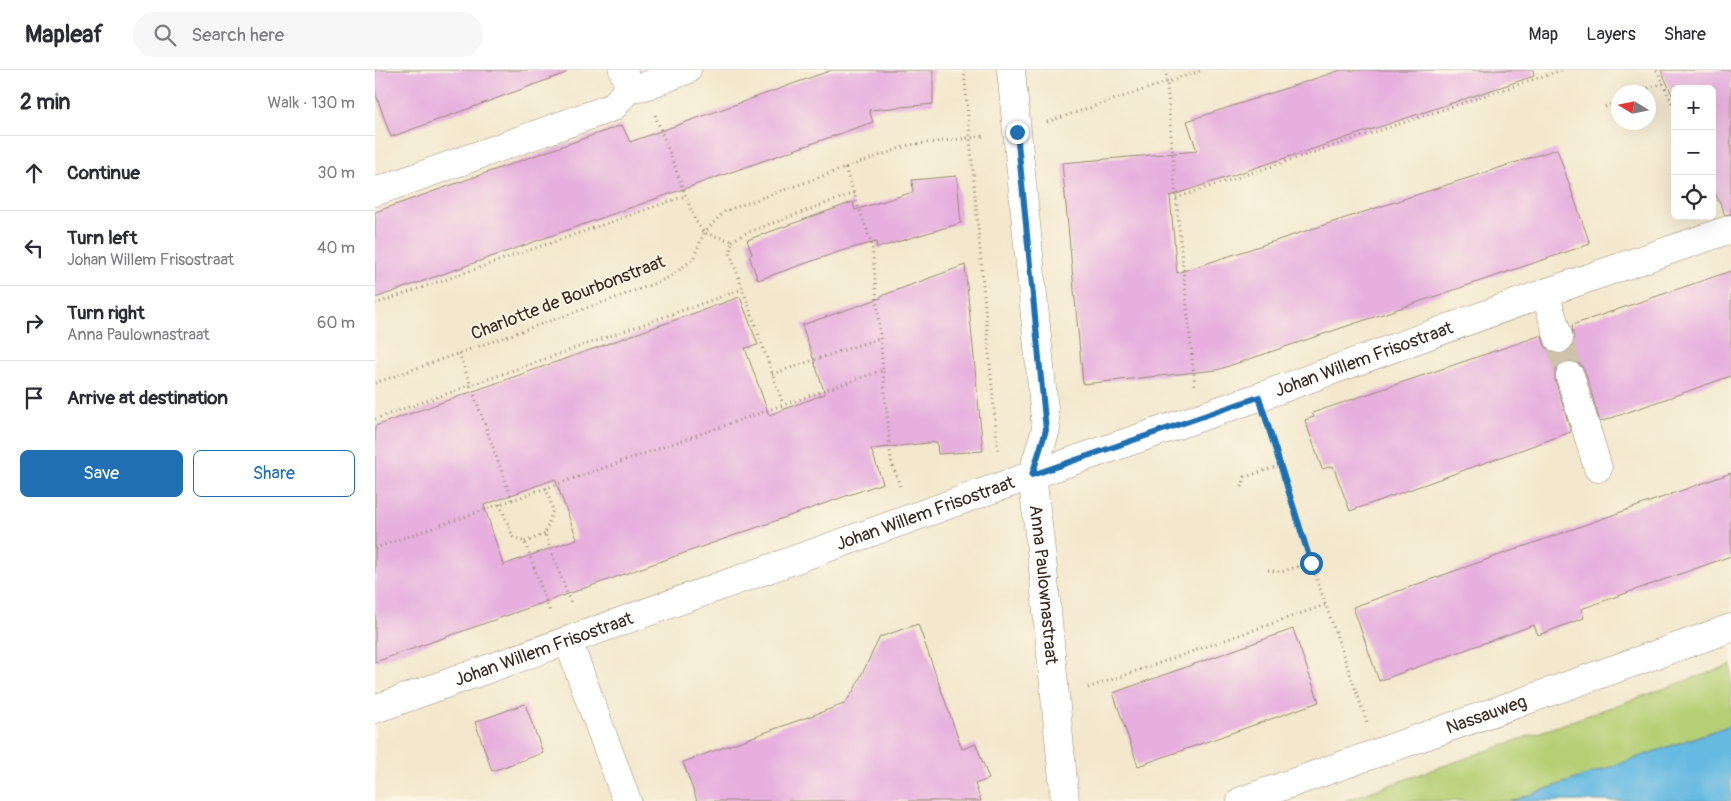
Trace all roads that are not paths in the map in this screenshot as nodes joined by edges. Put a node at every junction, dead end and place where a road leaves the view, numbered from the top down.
1 (687, 70) edge
2 (1011, 70) edge
3 (632, 81) edge
4 (375, 192) edge
5 (1731, 229) edge
6 (1545, 293) junction
7 (1559, 339) tunnel mouth
8 (1570, 376) tunnel mouth
9 (1598, 468) dead end
10 (1032, 475) junction
11 (1731, 628) edge
12 (575, 638) junction
13 (375, 709) edge
14 (627, 801) edge
15 (1065, 801) edge
16 (1241, 801) edge

1 - 3 street
2 - 10 street, Anna Paulownastraat
3 - 4 street
5 - 6 street, Johan Willem Frisostraat
6 - 7 street
6 - 10 street, Johan Willem Frisostraat
8 - 9 street
10 - 12 street, Johan Willem Frisostraat
10 - 15 street, Anna Paulownastraat
11 - 16 street, Nassauweg
12 - 13 street, Johan Willem Frisostraat
12 - 14 street

